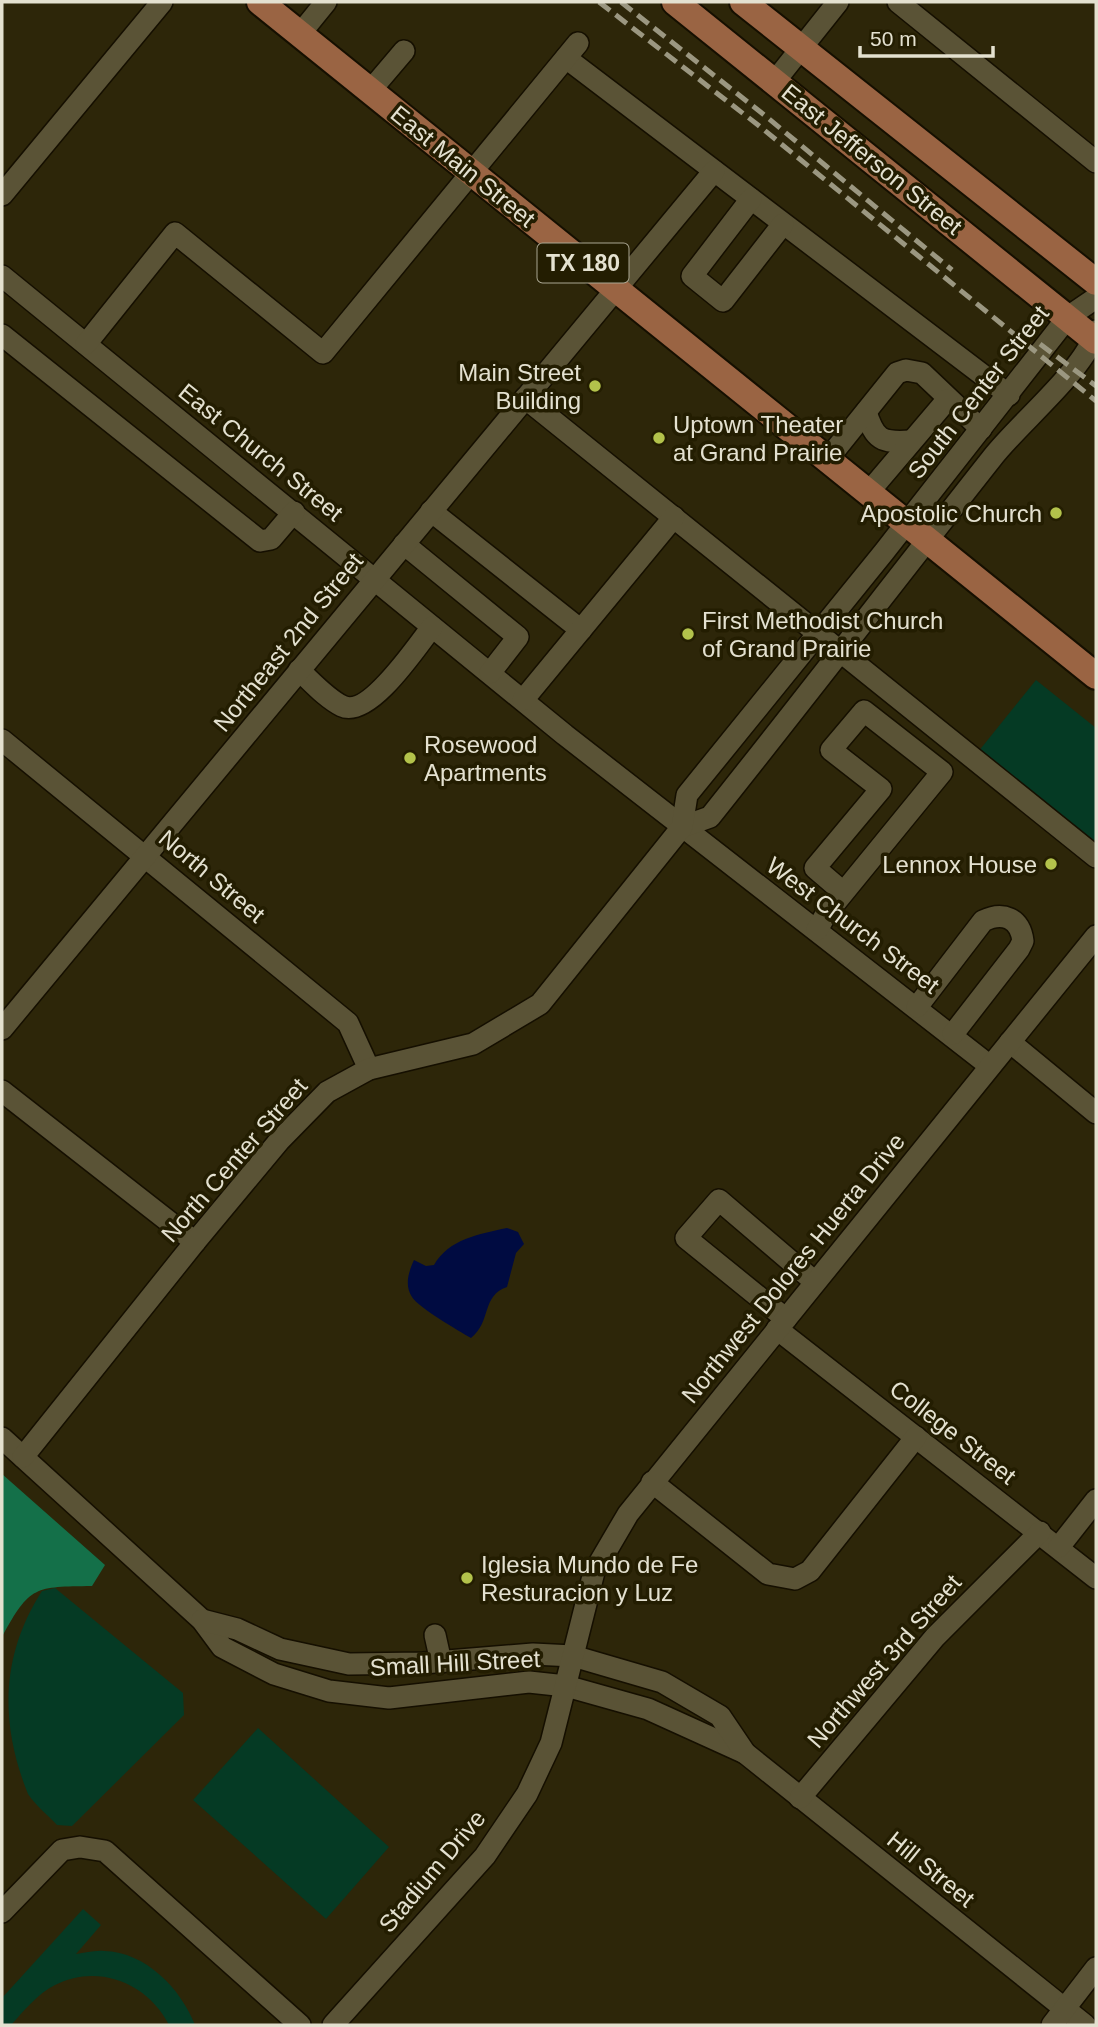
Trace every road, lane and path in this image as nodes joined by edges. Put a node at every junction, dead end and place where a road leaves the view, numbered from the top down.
1 (162, 2) edge
2 (260, 2) edge
3 (326, 2) edge
4 (675, 2) edge
5 (743, 2) edge
6 (838, 2) edge
7 (898, 2) edge
8 (300, 34) junction
9 (800, 48) junction
10 (404, 51) dead end
11 (775, 81) junction
12 (370, 91) junction
13 (1096, 162) edge
14 (714, 171) junction
15 (472, 173) junction
16 (2, 195) edge
17 (751, 199) junction
18 (783, 224) junction
19 (2, 276) edge
20 (1096, 282) edge
21 (615, 289) junction
22 (1096, 298) edge
23 (1068, 317) junction
24 (2, 335) edge
25 (1096, 337) edge
26 (86, 344) junction
27 (1009, 395) junction
28 (525, 398) junction
29 (947, 400) junction
30 (866, 412) junction
31 (981, 429) junction
32 (911, 441) junction
33 (827, 460) junction
34 (868, 493) junction
35 (431, 511) junction
36 (294, 512) junction
37 (674, 517) junction
38 (906, 524) junction
39 (928, 542) junction
40 (404, 544) junction
41 (375, 578) junction
42 (432, 626) junction
43 (581, 630) junction
44 (817, 635) junction
45 (841, 653) junction
46 (299, 670) junction
47 (490, 673) junction
48 (1096, 676) edge
49 (523, 700) junction
50 (2, 740) edge
51 (682, 827) junction
52 (147, 856) junction
53 (1096, 857) edge
54 (843, 892) junction
55 (817, 930) junction
56 (1096, 937) edge
57 (917, 1007) junction
58 (2, 1029) edge
59 (953, 1034) junction
60 (1010, 1042) junction
61 (990, 1066) junction
62 (369, 1069) junction
63 (2, 1091) edge
64 (1096, 1113) edge
65 (195, 1242) junction
66 (815, 1282) junction
67 (781, 1324) junction
68 (916, 1437) junction
69 (2, 1438) edge
70 (23, 1457) junction
71 (652, 1482) junction
72 (1096, 1500) edge
73 (1040, 1532) junction
74 (1059, 1547) junction
75 (1096, 1578) edge
76 (202, 1620) junction
77 (435, 1635) dead end
78 (573, 1656) junction
79 (441, 1662) junction
80 (566, 1686) junction
81 (745, 1753) junction
82 (800, 1797) junction
83 (2, 1912) edge
84 (1096, 1968) edge
85 (1058, 2017) edge
86 (300, 2025) edge
87 (333, 2025) edge
88 (1085, 2025) edge

1 - 16 street
2 - 8 main road, East Main Street / TX 180
3 - 8 street
4 - 11 main road, East Jefferson Street
5 - 9 main road, East Jefferson Street
6 - 9 street
7 - 13 street
8 - 12 main road, East Main Street / TX 180
9 - 11 street
9 - 20 main road, East Jefferson Street
10 - 12 street
11 - 23 main road, East Jefferson Street
12 - 15 main road, East Main Street / TX 180
14 - 15 street
14 - 17 street
14 - 21 street, Northeast 2nd Street
15 - 21 main road, East Main Street / TX 180
15 - 26 street
17 - 18 street
17 - 18 street
18 - 27 street
19 - 26 street, East Church Street
21 - 28 street, Northeast 2nd Street
21 - 33 main road, East Main Street / TX 180
22 - 23 street, South Center Street
23 - 25 main road, East Jefferson Street
23 - 27 street, South Center Street
24 - 36 street
25 - 39 street
26 - 36 street, East Church Street
27 - 31 street, South Center Street
28 - 35 street, Northeast 2nd Street
28 - 37 street
29 - 30 street
29 - 31 street
29 - 32 street
30 - 32 street
30 - 33 street
31 - 38 street, South Center Street
32 - 34 street
33 - 34 main road, East Main Street / TX 180
34 - 38 main road, East Main Street / TX 180
35 - 40 street, Northeast 2nd Street
35 - 43 street
36 - 41 street, East Church Street
37 - 43 street
37 - 44 street
38 - 39 main road, East Main Street / TX 180
38 - 44 street, North Center Street
39 - 45 street, North Center Street
39 - 48 main road, TX 180
40 - 41 street, Northeast 2nd Street
40 - 47 street
41 - 42 street, East Church Street
41 - 46 street, Northeast 2nd Street
42 - 46 street
42 - 47 street, East Church Street
43 - 49 street
44 - 45 street
44 - 51 street, North Center Street
45 - 51 street, North Center Street
45 - 53 street
46 - 52 street, Northeast 2nd Street
47 - 49 street, East Church Street
49 - 51 street, East Church Street
50 - 52 street, North Street
51 - 55 street, West Church Street
51 - 62 street, North Center Street
52 - 58 street, Northeast 2nd Street
52 - 62 street, North Street
54 - 54 street
54 - 55 street
55 - 57 street, West Church Street
56 - 60 street, Northwest Dolores Huerta Drive
57 - 59 street, West Church Street
57 - 59 street
59 - 61 street, West Church Street
60 - 61 street, Northwest Dolores Huerta Drive
60 - 64 street
61 - 66 street, Northwest Dolores Huerta Drive
62 - 65 street, North Center Street
63 - 65 street
65 - 70 street, North Center Street
66 - 67 street, Northwest Dolores Huerta Drive
66 - 67 street, College Street
67 - 68 street, College Street
67 - 71 street, Northwest Dolores Huerta Drive
68 - 71 street
68 - 73 street, College Street
69 - 70 street, Small Hill Street
70 - 76 street, Small Hill Street
71 - 78 street, Northwest Dolores Huerta Drive
72 - 74 street
73 - 74 street, College Street
73 - 82 street, Northwest 3rd Street
74 - 75 street, College Street
76 - 79 street, Small Hill Street
76 - 80 street, Small Hill Street
77 - 79 street
78 - 79 street, Small Hill Street
78 - 80 street, Stadium Drive
78 - 81 street, Hill Street
80 - 81 street, Hill Street
80 - 87 street, Stadium Drive
81 - 82 street, Hill Street
82 - 85 street, Hill Street
83 - 86 street
84 - 85 street
85 - 88 street, Hill Street

